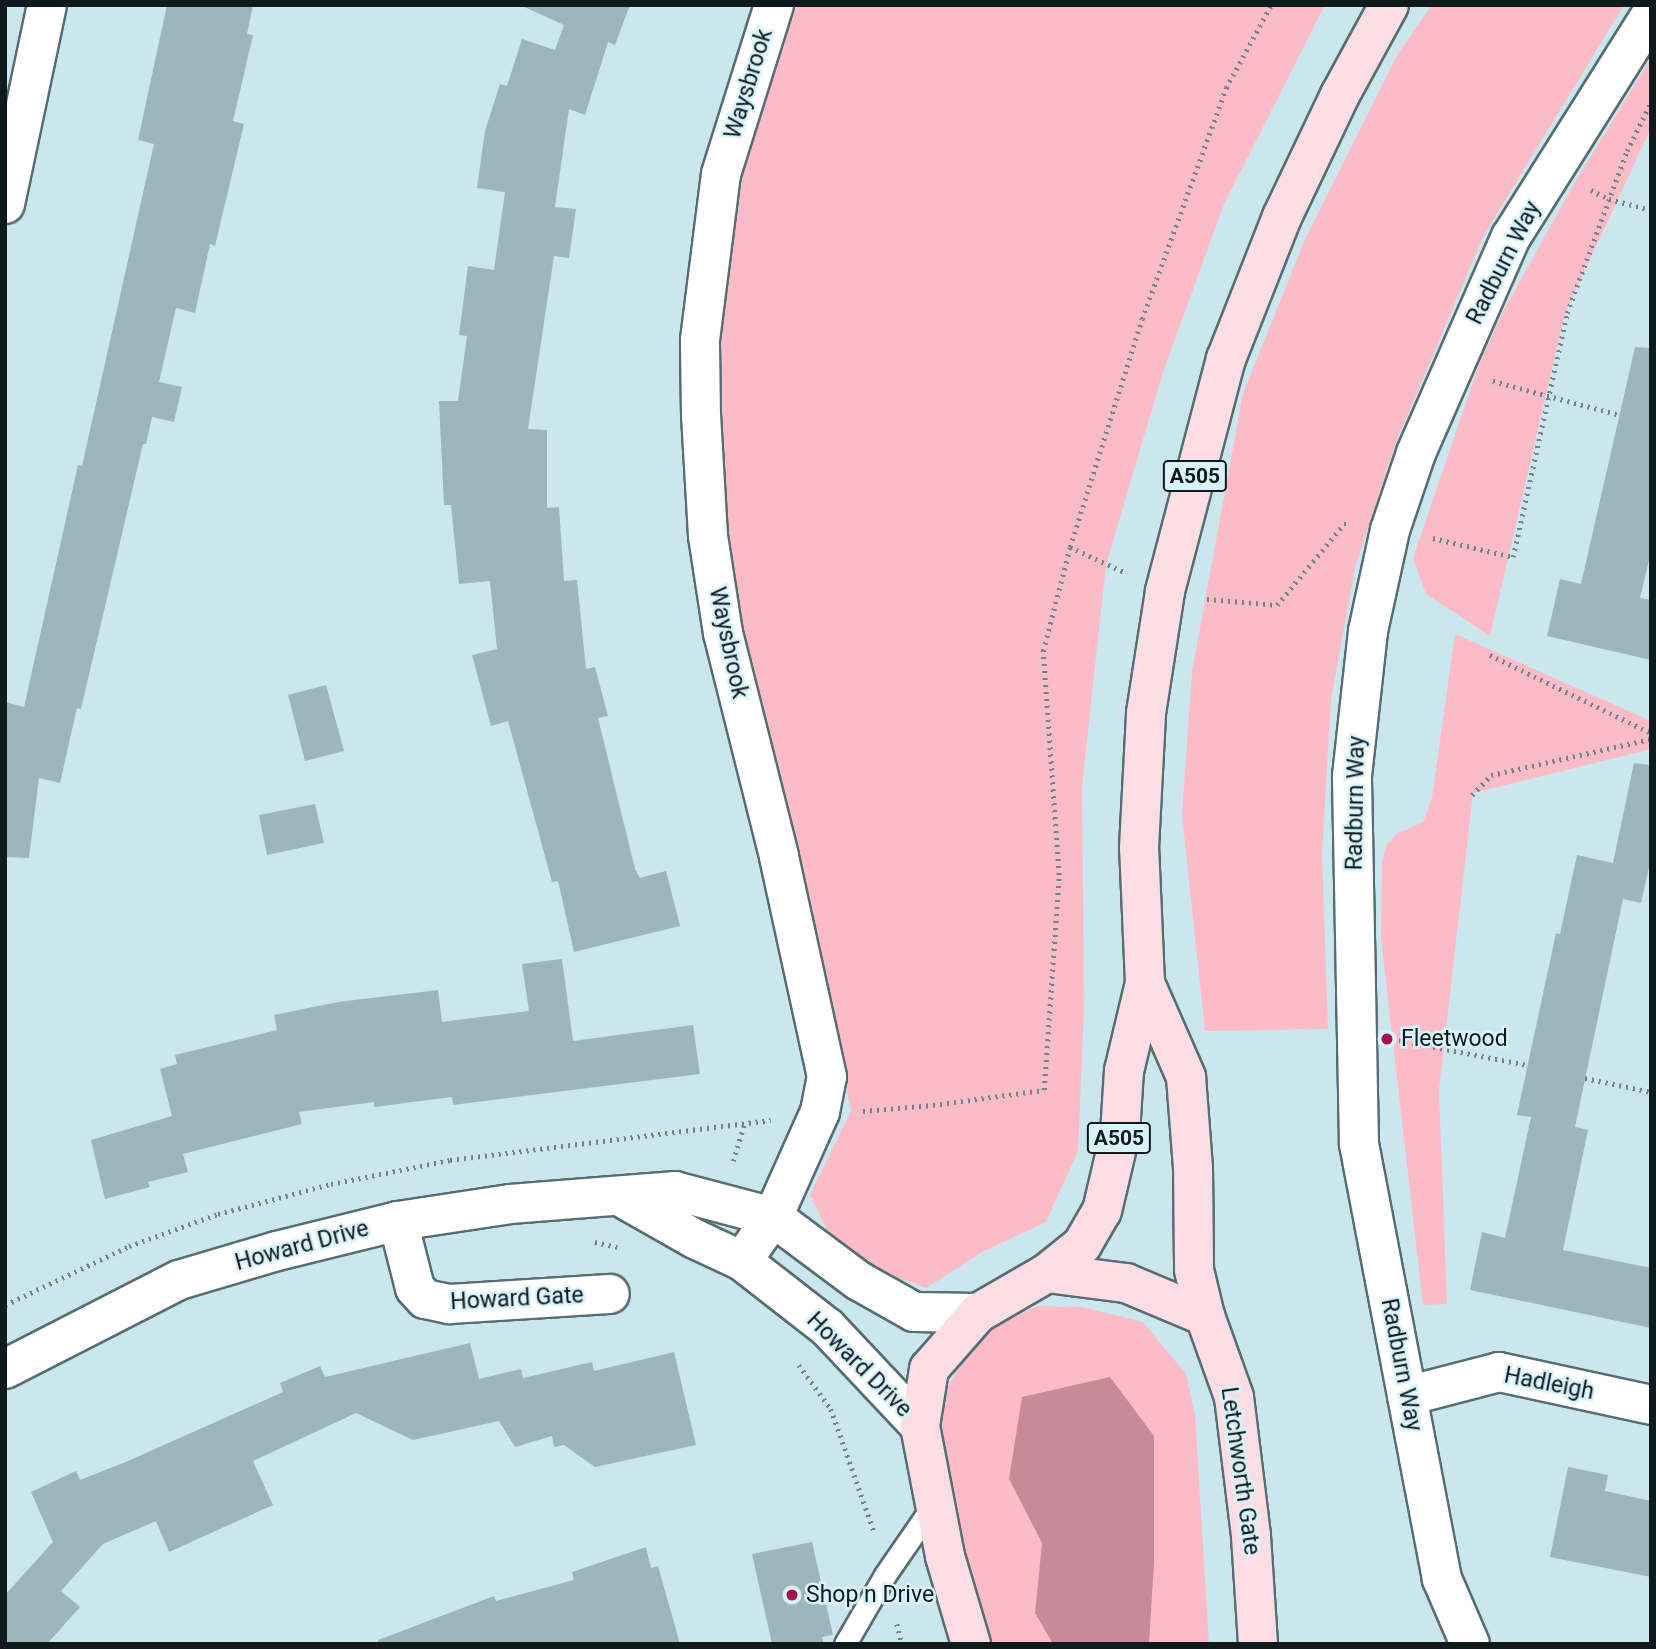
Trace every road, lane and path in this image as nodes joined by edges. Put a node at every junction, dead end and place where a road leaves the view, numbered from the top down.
1 (47, 5) edge
2 (774, 5) edge
3 (1390, 5) edge
4 (1651, 15) edge
5 (1553, 170) junction
6 (5, 204) edge
7 (1651, 210) edge
8 (1451, 372) junction
9 (1620, 415) dead end
10 (1490, 654) dead end
11 (1651, 736) edge
12 (1472, 795) dead end
13 (1145, 983) junction
14 (1357, 1035) junction
15 (1528, 1065) dead end
16 (1585, 1078) dead end
17 (1651, 1092) edge
18 (619, 1196) junction
19 (773, 1217) junction
20 (398, 1221) junction
21 (586, 1240) dead end
22 (625, 1249) dead end
23 (742, 1261) junction
24 (1047, 1273) junction
25 (610, 1294) dead end
26 (978, 1312) junction
27 (1205, 1316) junction
28 (794, 1357) dead end
29 (7, 1365) edge
30 (1407, 1396) junction
31 (1651, 1405) edge
32 (920, 1426) junction
33 (935, 1504) junction
34 (885, 1575) junction
35 (845, 1644) edge
36 (902, 1644) edge
37 (971, 1644) edge
38 (1258, 1644) edge
39 (1470, 1644) edge

1 - 6 street
2 - 19 street, Waysbrook
3 - 13 main road, A505
4 - 5 street, Radburn Way
5 - 7 path
5 - 8 street, Radburn Way
8 - 9 path
8 - 14 street, Radburn Way
10 - 11 path
11 - 12 path
13 - 24 main road, A505
13 - 27 main road, A505
14 - 15 path
14 - 30 street, Radburn Way
16 - 17 path
18 - 19 street, Howard Drive
18 - 20 street, Howard Drive
18 - 23 street, Howard Drive
19 - 23 street, Waysbrook
19 - 26 street, Howard Drive
20 - 25 street, Howard Gate
20 - 29 street, Howard Drive
21 - 22 path
23 - 32 street, Howard Drive
24 - 26 main road
24 - 27 main road
26 - 32 main road
27 - 38 main road, Letchworth Gate
28 - 34 path
30 - 31 street, Hadleigh
30 - 39 street, Radburn Way
32 - 33 main road
33 - 34 lane
33 - 37 main road
34 - 35 lane
34 - 36 path

